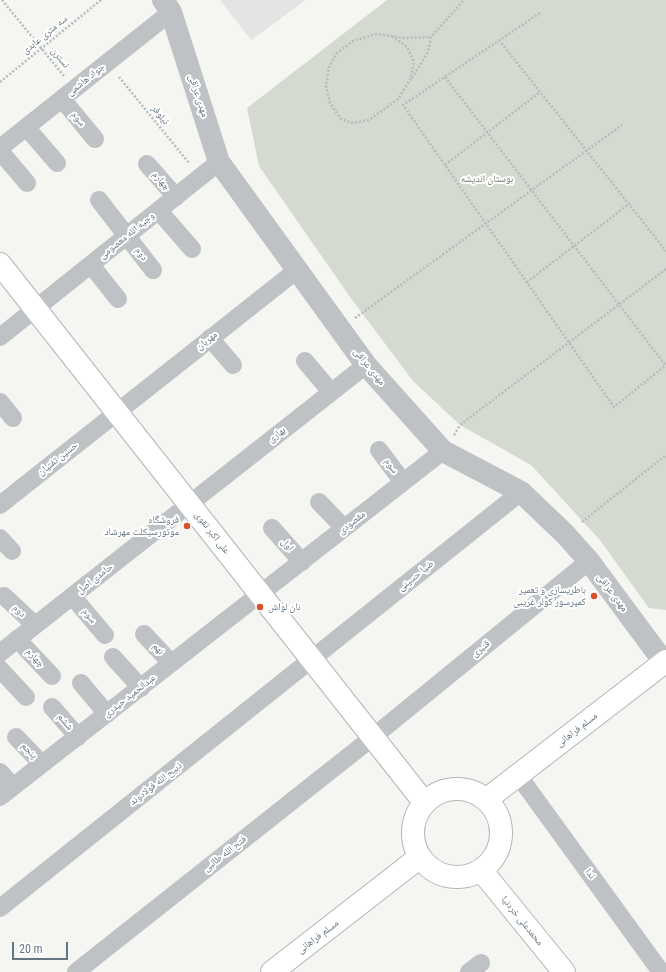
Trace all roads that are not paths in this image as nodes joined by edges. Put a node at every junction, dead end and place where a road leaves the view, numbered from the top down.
1 (167, 6) edge
2 (68, 94) junction
3 (26, 127) junction
4 (95, 138) dead end
5 (0, 148) edge
6 (0, 151) edge
7 (219, 162) junction
8 (57, 163) dead end
9 (147, 164) dead end
10 (27, 183) dead end
11 (176, 197) junction
12 (99, 200) dead end
13 (159, 211) junction
14 (127, 236) junction
15 (192, 249) dead end
16 (0, 264) edge
17 (91, 265) junction
18 (153, 270) dead end
19 (297, 270) junction
20 (118, 299) dead end
21 (35, 309) junction
22 (0, 337) edge
23 (210, 338) junction
24 (305, 361) dead end
25 (233, 365) dead end
26 (366, 365) junction
27 (331, 392) junction
28 (0, 402) edge
29 (117, 413) junction
30 (13, 418) dead end
31 (379, 450) dead end
32 (443, 451) junction
33 (403, 482) junction
34 (521, 492) junction
35 (319, 502) dead end
36 (189, 504) junction
37 (0, 505) edge
38 (272, 528) dead end
39 (344, 528) junction
40 (589, 561) junction
41 (302, 562) junction
42 (260, 594) junction
43 (4, 596) dead end
44 (72, 596) junction
45 (35, 625) junction
46 (144, 634) dead end
47 (105, 635) dead end
48 (6, 647) edge
49 (113, 657) dead end
50 (312, 660) junction
51 (665, 663) edge
52 (171, 664) junction
53 (0, 670) edge
54 (52, 676) dead end
55 (81, 683) dead end
56 (141, 688) junction
57 (26, 696) dead end
58 (52, 707) dead end
59 (107, 714) junction
60 (78, 736) junction
61 (373, 737) junction
62 (16, 738) dead end
63 (42, 764) junction
64 (0, 772) edge
65 (518, 775) junction
66 (7, 792) edge
67 (487, 799) junction
68 (424, 802) junction
69 (420, 858) junction
70 (481, 870) junction
71 (0, 908) edge
72 (76, 972) edge
73 (272, 972) edge
74 (564, 972) edge
75 (661, 972) edge

1 - 2 street, جواد هاشمی
1 - 7 street, مهدی عراقی
2 - 3 street, جواد هاشمی
2 - 4 street, سوم
3 - 5 street, جواد هاشمی
3 - 8 street
6 - 10 street
7 - 11 street, وجیه الله معصومی
7 - 19 street, مهدی عراقی
9 - 11 street, چهارم
11 - 13 street, وجیه الله معصومی
12 - 14 street, دوم
13 - 14 street, وجیه الله معصومی
13 - 15 street
14 - 17 street, وجیه الله معصومی
14 - 18 street, دوم
16 - 21 main road, علی اکبر تقوی
17 - 20 street
17 - 21 street, وجیه الله معصومی
19 - 23 street, مهربان
19 - 26 street, مهدی عراقی
21 - 22 street, وجیه الله معصومی
21 - 29 main road, علی اکبر تقوی
23 - 25 street
23 - 29 street, مهربان
24 - 27 street
26 - 27 street, بهاری
26 - 32 street, مهدی عراقی
27 - 36 street, بهاری
28 - 30 street
29 - 36 main road, علی اکبر تقوی
29 - 37 street, حسین تفتیان
31 - 33 street, سوم
32 - 33 street, مقصودی
32 - 34 street, مهدی عراقی
33 - 39 street, مقصودی
34 - 40 street, مهدی عراقی
34 - 50 street, ضیا حسینی
35 - 39 street
36 - 42 main road, علی اکبر تقوی
36 - 44 street, حامدی اصل
38 - 41 street, اول
39 - 41 street, مقصودی
40 - 51 street, مهدی عراقی
40 - 61 street, قنبری
41 - 42 street, مقصودی
42 - 50 main road, علی اکبر تقوی
42 - 52 street, عبدالحمید حیدری
43 - 45 street, دوم
44 - 45 street, حامدی اصل
44 - 47 street, سوم
45 - 48 street, حامدی اصل
46 - 52 street, نهم
48 - 54 street, چهارم
49 - 56 street
50 - 61 main road, علی اکبر تقوی
50 - 71 street, ذبیح الله فولادوند
51 - 65 main road, مسلم فراهانی
52 - 56 street, عبدالحمید حیدری
53 - 57 street
55 - 59 street
56 - 59 street, عبدالحمید حیدری
58 - 60 street, ششم
59 - 60 street, عبدالحمید حیدری
60 - 63 street, عبدالحمید حیدری
61 - 68 main road, علی اکبر تقوی
61 - 72 street, فتح الله طالبی
62 - 63 street, پنجم
63 - 66 street, عبدالحمید حیدری
64 - 66 street
65 - 67 main road, مسلم فراهانی
65 - 75 street, ندا
67 - 68 main road
67 - 70 main road
68 - 69 main road
69 - 70 main road
69 - 73 main road, مسلم فراهانی
70 - 74 main road, محمدعلی خردنیا

